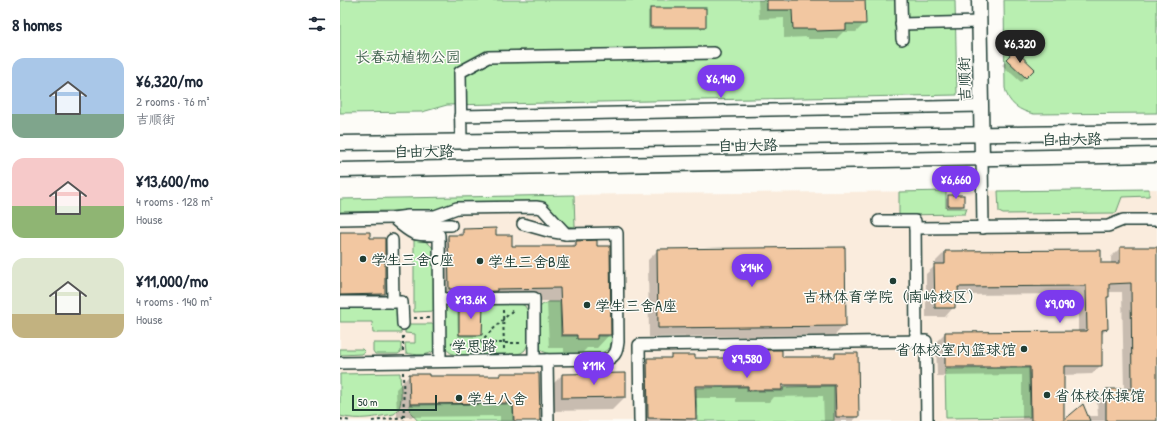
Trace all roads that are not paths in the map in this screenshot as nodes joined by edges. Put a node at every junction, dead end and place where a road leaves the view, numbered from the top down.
1 (901, 0) edge
2 (979, 0) edge
3 (980, 22) junction
4 (901, 24) junction
5 (902, 39) dead end
6 (714, 53) dead end
7 (981, 106) junction
8 (460, 116) junction
9 (1157, 132) edge
10 (982, 134) junction
11 (461, 142) junction
12 (340, 143) edge
13 (1157, 155) edge
14 (982, 158) junction
15 (340, 170) edge
16 (393, 218) junction
17 (340, 219) edge
18 (1157, 220) edge
19 (880, 221) dead end
20 (523, 224) dead end
21 (451, 225) dead end
22 (915, 228) junction
23 (983, 228) junction
24 (566, 234) junction
25 (392, 240) dead end
26 (440, 299) junction
27 (340, 302) edge
28 (393, 302) junction
29 (403, 325) road end
30 (916, 341) junction
31 (534, 360) junction
32 (547, 360) junction
33 (440, 361) junction
34 (340, 362) edge
35 (548, 421) edge
36 (640, 421) edge
37 (927, 421) edge

1 - 4 street
2 - 3 main road, 吉顺街
3 - 4 street
3 - 7 main road, 吉顺街
4 - 5 street
6 - 8 street
7 - 8 street
7 - 10 main road, 吉顺街
8 - 11 street
9 - 10 main road, 自由大路
10 - 11 main road, 自由大路
10 - 14 main road, 吉顺街
11 - 12 main road, 自由大路
13 - 14 main road, 自由大路
14 - 15 main road, 自由大路
14 - 23 street
16 - 17 street
16 - 21 street
16 - 24 street
16 - 26 street
18 - 23 street
19 - 22 street
20 - 24 street
22 - 23 street
22 - 30 street
24 - 32 street, 学思路
25 - 28 street
26 - 31 street
26 - 33 street
27 - 28 street
28 - 29 street
30 - 36 street
30 - 37 street
31 - 32 street, 学思路
31 - 33 street, 学思路
32 - 35 street
33 - 34 street, 学思路

